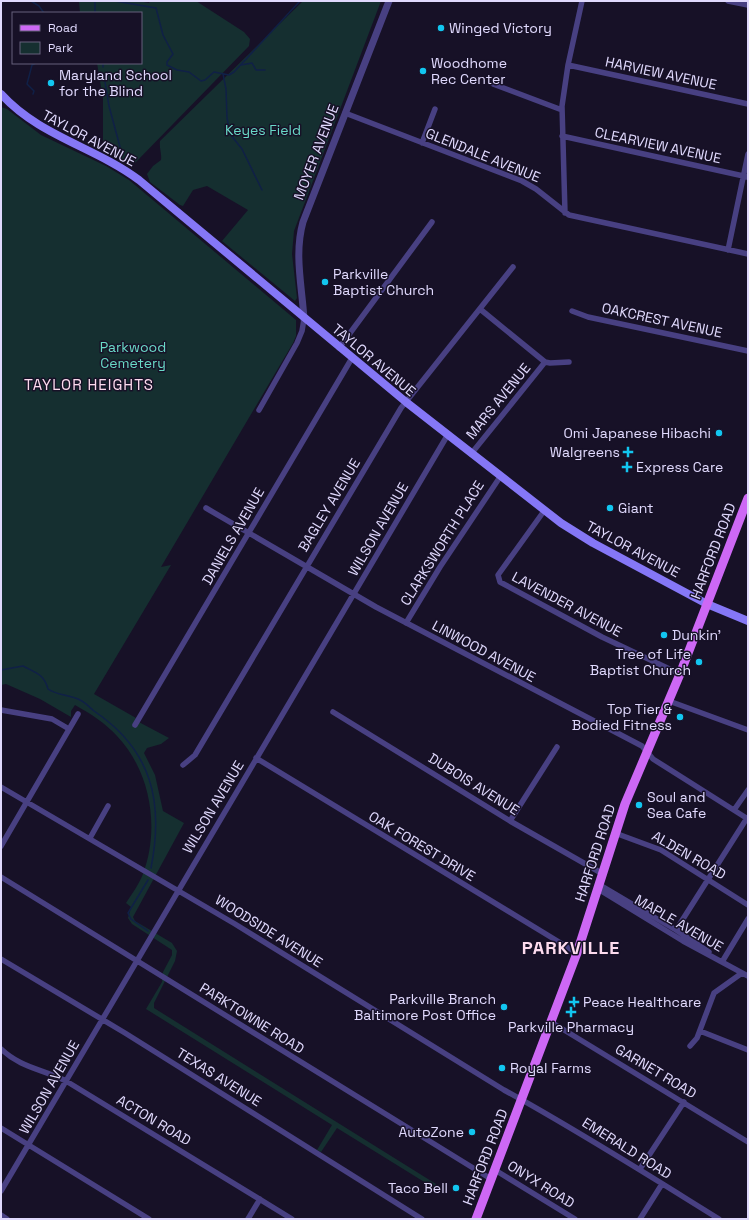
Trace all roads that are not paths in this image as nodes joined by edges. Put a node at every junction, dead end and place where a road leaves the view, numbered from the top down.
1 (389, 1) edge
2 (582, 1) edge
3 (728, 1) edge
4 (748, 5) edge
5 (568, 65) junction
6 (494, 84) dead end
7 (1, 94) edge
8 (748, 104) edge
9 (435, 108) dead end
10 (562, 110) junction
11 (345, 114) junction
12 (562, 136) junction
13 (422, 143) junction
14 (748, 154) edge
15 (746, 176) edge
16 (565, 213) junction
17 (432, 222) dead end
18 (728, 250) junction
19 (748, 254) edge
20 (513, 267) dead end
21 (480, 309) junction
22 (572, 311) dead end
23 (304, 319) junction
24 (339, 348) junction
25 (748, 351) edge
26 (352, 358) junction
27 (544, 362) junction
28 (569, 362) dead end
29 (406, 402) junction
30 (259, 410) dead end
31 (447, 436) junction
32 (471, 454) junction
33 (500, 477) junction
34 (748, 498) edge
35 (206, 508) dead end
36 (544, 511) junction
37 (249, 533) junction
38 (306, 567) junction
39 (353, 595) junction
40 (707, 604) junction
41 (748, 621) edge
42 (406, 623) junction
43 (680, 674) junction
44 (669, 701) junction
45 (1, 710) edge
46 (333, 712) dead end
47 (78, 714) dead end
48 (135, 725) dead end
49 (69, 729) junction
50 (748, 730) edge
51 (557, 747) dead end
52 (647, 752) junction
53 (256, 758) junction
54 (183, 765) dead end
55 (1, 787) edge
56 (748, 790) edge
57 (27, 802) junction
58 (108, 806) dead end
59 (734, 810) junction
60 (747, 818) edge
61 (510, 821) junction
62 (615, 833) junction
63 (90, 838) junction
64 (1, 846) edge
65 (603, 874) junction
66 (1, 877) edge
67 (708, 879) junction
68 (599, 887) junction
69 (178, 890) junction
70 (748, 904) edge
71 (748, 919) edge
72 (676, 930) junction
73 (685, 938) junction
74 (577, 953) junction
75 (1, 959) edge
76 (136, 960) junction
77 (722, 962) junction
78 (745, 975) edge
79 (102, 1019) junction
80 (551, 1022) junction
81 (700, 1031) junction
82 (690, 1046) dead end
83 (1, 1049) edge
84 (748, 1050) edge
85 (66, 1081) junction
86 (522, 1099) junction
87 (684, 1102) junction
88 (1, 1128) edge
89 (748, 1142) edge
90 (29, 1145) junction
91 (640, 1169) junction
92 (495, 1170) junction
93 (491, 1179) junction
94 (662, 1184) junction
95 (1, 1191) edge
96 (260, 1199) junction
97 (1, 1215) edge
98 (7, 1219) edge
99 (149, 1219) edge
100 (248, 1219) edge
101 (292, 1219) edge
102 (422, 1219) edge
103 (476, 1219) edge
104 (575, 1219) edge
105 (640, 1219) edge
106 (719, 1219) edge

1 - 11 street, MOYER AVENUE
2 - 5 street
3 - 4 street
5 - 8 street, HARVIEW AVENUE
5 - 10 street
6 - 10 street
7 - 23 main road, TAYLOR AVENUE
9 - 13 street
10 - 12 street
11 - 13 street, GLENDALE AVENUE
11 - 23 street, MOYER AVENUE
12 - 15 street, CLEARVIEW AVENUE
12 - 16 street
13 - 16 street, GLENDALE AVENUE
14 - 15 street
15 - 18 street
16 - 18 street, GLENDALE AVENUE
17 - 24 street
18 - 19 street, GLENDALE AVENUE
20 - 21 street, BAGLEY AVENUE
21 - 27 street
21 - 29 street, BAGLEY AVENUE
22 - 25 street, OAKCREST AVENUE
23 - 24 main road, TAYLOR AVENUE
23 - 30 street
24 - 26 main road, TAYLOR AVENUE
26 - 29 main road, TAYLOR AVENUE
26 - 37 street, DANIELS AVENUE
27 - 28 street
27 - 32 street, MARS AVENUE
29 - 31 main road, TAYLOR AVENUE
29 - 38 street, BAGLEY AVENUE
31 - 32 main road, TAYLOR AVENUE
31 - 39 street, WILSON AVENUE
32 - 33 main road, TAYLOR AVENUE
33 - 36 main road, TAYLOR AVENUE
33 - 42 street, CLARKSWORTH PLACE
34 - 40 main road, HARFORD ROAD
35 - 37 street, LINWOOD AVENUE
36 - 40 main road, TAYLOR AVENUE
36 - 43 street, LAVENDER AVENUE
37 - 38 street, LINWOOD AVENUE
37 - 48 street, DANIELS AVENUE
38 - 39 street, LINWOOD AVENUE
38 - 54 street, BAGLEY AVENUE
39 - 42 street, LINWOOD AVENUE
39 - 53 street, WILSON AVENUE
40 - 41 main road, TAYLOR AVENUE
40 - 43 main road, HARFORD ROAD
42 - 52 street, LINWOOD AVENUE
43 - 44 main road, HARFORD ROAD
44 - 50 street
44 - 52 main road, HARFORD ROAD
45 - 49 street
46 - 61 street, DUBOIS AVENUE
47 - 49 street
49 - 57 street
51 - 61 street
52 - 59 street, LINWOOD AVENUE
52 - 62 main road, HARFORD ROAD
53 - 69 street, WILSON AVENUE
53 - 74 street, OAK FOREST DRIVE
55 - 57 street, WOODSIDE AVENUE
56 - 59 street
57 - 63 street, WOODSIDE AVENUE
57 - 64 street
58 - 63 street
59 - 60 street, LINWOOD AVENUE
60 - 67 street
61 - 65 street, DUBOIS AVENUE
62 - 65 main road, HARFORD ROAD
62 - 67 street, ALDEN ROAD
63 - 69 street, WOODSIDE AVENUE
65 - 68 main road, HARFORD ROAD
66 - 76 street, PARKTOWNE ROAD
67 - 70 street, ALDEN ROAD
67 - 72 street
68 - 72 street
68 - 73 street, MAPLE AVENUE
68 - 74 main road, HARFORD ROAD
69 - 76 street, WILSON AVENUE
69 - 86 street, WOODSIDE AVENUE
71 - 77 street
72 - 73 street
73 - 77 street, MAPLE AVENUE
74 - 80 main road, HARFORD ROAD
75 - 79 street, TEXAS AVENUE
76 - 79 street, WILSON AVENUE
76 - 93 street, PARKTOWNE ROAD
77 - 78 street, MAPLE AVENUE
78 - 81 street
79 - 85 street, WILSON AVENUE
79 - 102 street, TEXAS AVENUE
80 - 86 main road, HARFORD ROAD
80 - 87 street, GARNET ROAD
81 - 82 street
81 - 84 street
83 - 85 street, ACTON ROAD
85 - 90 street, WILSON AVENUE
85 - 96 street, ACTON ROAD
86 - 91 street, EMERALD ROAD
86 - 92 main road, HARFORD ROAD
87 - 89 street, GARNET ROAD
87 - 91 street
88 - 90 street
90 - 95 street, WILSON AVENUE
90 - 99 street
91 - 94 street, EMERALD ROAD
92 - 93 main road, HARFORD ROAD
92 - 104 street, ONYX ROAD
93 - 103 main road, HARFORD ROAD
94 - 105 street
94 - 106 street, EMERALD ROAD
96 - 100 street
96 - 101 street, ACTON ROAD
97 - 98 street

